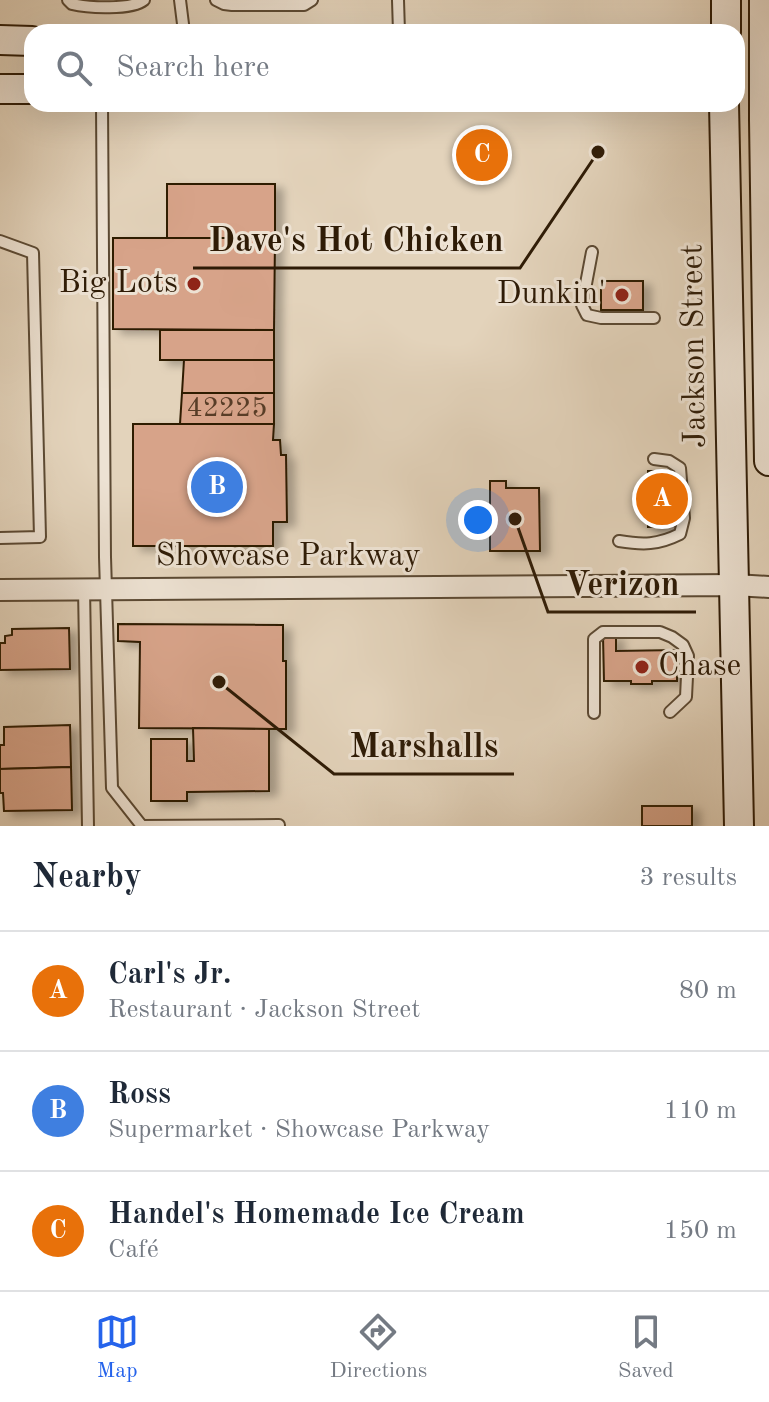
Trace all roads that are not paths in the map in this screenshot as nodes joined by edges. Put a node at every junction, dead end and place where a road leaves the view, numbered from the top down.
1 (68, 0) edge
2 (144, 0) edge
3 (180, 0) edge
4 (216, 0) edge
5 (312, 0) edge
6 (398, 0) edge
7 (726, 0) edge
8 (764, 0) edge
9 (183, 24) edge
10 (399, 24) edge
11 (726, 24) edge
12 (0, 40) edge
13 (24, 41) edge
14 (757, 51) edge
15 (0, 89) edge
16 (24, 89) edge
17 (757, 92) edge
18 (102, 112) edge
19 (724, 112) edge
20 (0, 241) edge
21 (592, 252) dead end
22 (654, 318) dead end
23 (654, 459) dead end
24 (769, 461) edge
25 (0, 538) edge
26 (619, 541) dead end
27 (735, 585) junction
28 (769, 587) edge
29 (84, 588) junction
30 (106, 588) junction
31 (0, 590) edge
32 (670, 712) dead end
33 (594, 713) dead end
34 (279, 825) edge
35 (88, 826) edge
36 (739, 826) edge

1 - 2 lane
3 - 9 lane
4 - 5 lane
6 - 10 lane
7 - 11 main road
8 - 14 main road
12 - 13 main road
14 - 17 main road
15 - 16 main road
17 - 24 main road
18 - 30 lane
19 - 27 main road, Jackson Street
20 - 25 lane
21 - 22 lane
23 - 26 lane
27 - 28 street, Showcase Parkway
27 - 30 street, Showcase Parkway
27 - 36 main road, Jackson Street
29 - 30 street, Showcase Parkway
29 - 31 street, Showcase Parkway
29 - 35 lane
30 - 34 lane
32 - 33 lane

